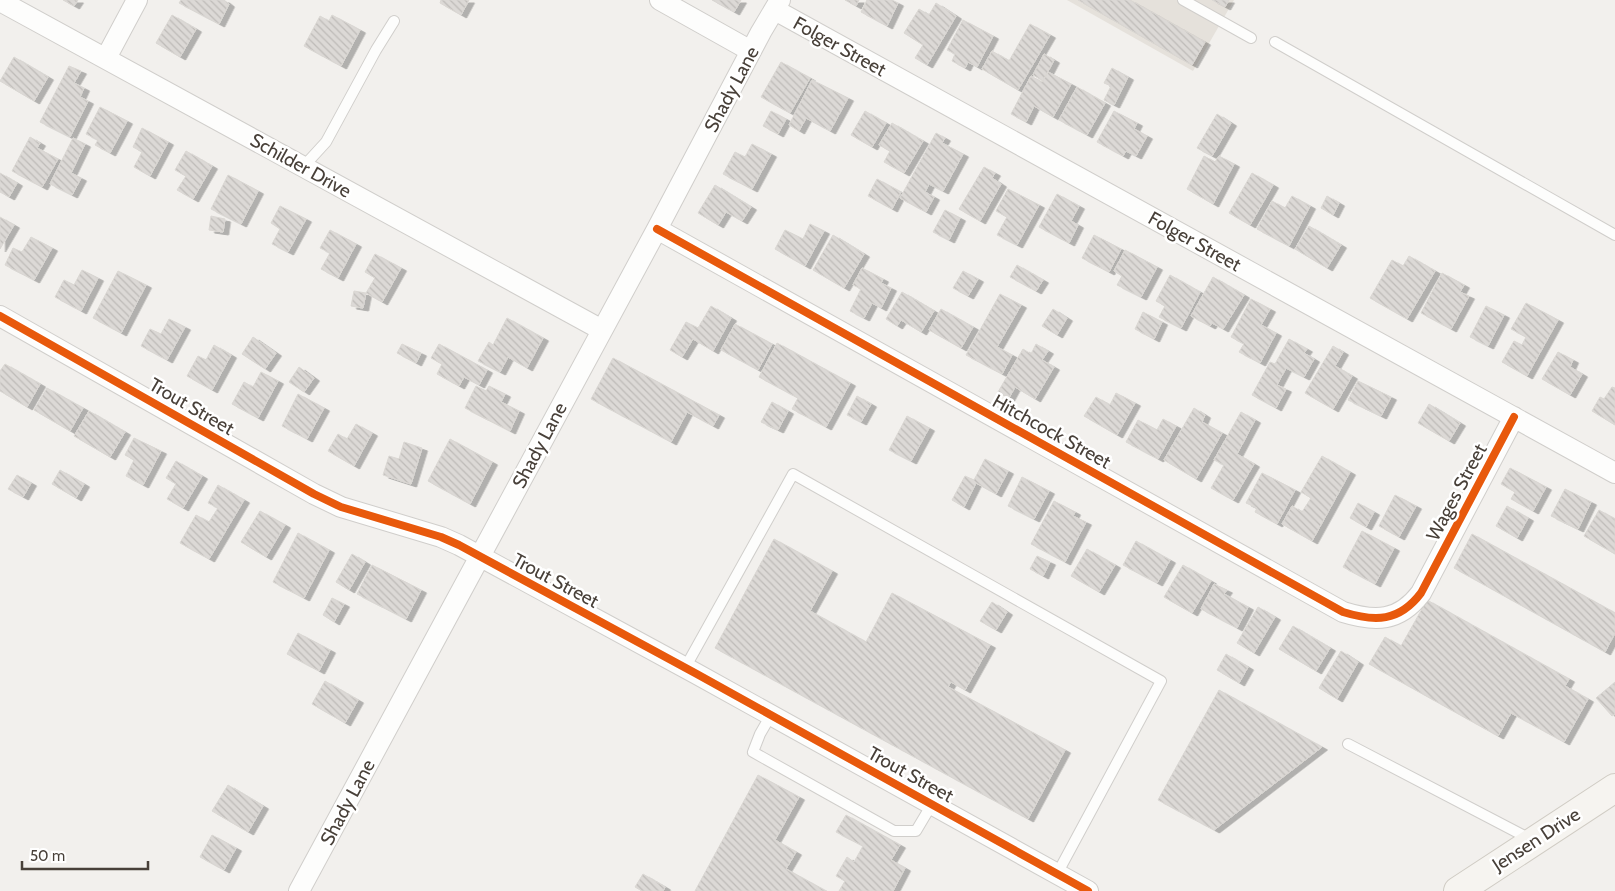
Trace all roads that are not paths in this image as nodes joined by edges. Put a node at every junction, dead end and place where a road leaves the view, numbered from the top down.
1 (137, 0) edge
2 (660, 0) edge
3 (1183, 0) edge
4 (0, 1) edge
5 (778, 5) edge
6 (394, 21) dead end
7 (1251, 38) dead end
8 (1275, 42) dead end
9 (751, 51) junction
10 (106, 58) junction
11 (304, 166) junction
12 (657, 230) junction
13 (1615, 235) edge
14 (0, 316) edge
15 (602, 330) junction
16 (1514, 417) junction
17 (1615, 474) edge
18 (479, 557) junction
19 (1426, 582) joint
20 (685, 668) junction
21 (771, 715) junction
22 (1348, 744) dead end
23 (1615, 788) edge
24 (932, 804) junction
25 (1533, 841) junction
26 (1057, 874) junction
27 (299, 891) edge
28 (1088, 891) edge
29 (1458, 891) edge

1 - 10 street
2 - 9 street
3 - 7 lane
4 - 10 street, Schilder Drive
5 - 9 street, Shady Lane
5 - 16 street, Folger Street
6 - 11 lane
8 - 13 lane
9 - 12 street, Shady Lane
10 - 11 street, Schilder Drive
11 - 15 street, Schilder Drive
12 - 15 street, Shady Lane
12 - 19 street, Hitchcock Street
14 - 18 street, Trout Street
15 - 18 street, Shady Lane
16 - 17 street, Folger Street
16 - 19 street, Wages Street
18 - 20 street, Trout Street
18 - 27 street, Shady Lane
20 - 21 street, Trout Street
20 - 26 lane
21 - 24 street, Trout Street
21 - 24 lane
22 - 25 lane
23 - 25 main road, Jensen Drive
24 - 26 street, Trout Street
25 - 29 main road, Jensen Drive
26 - 28 street, Trout Street

